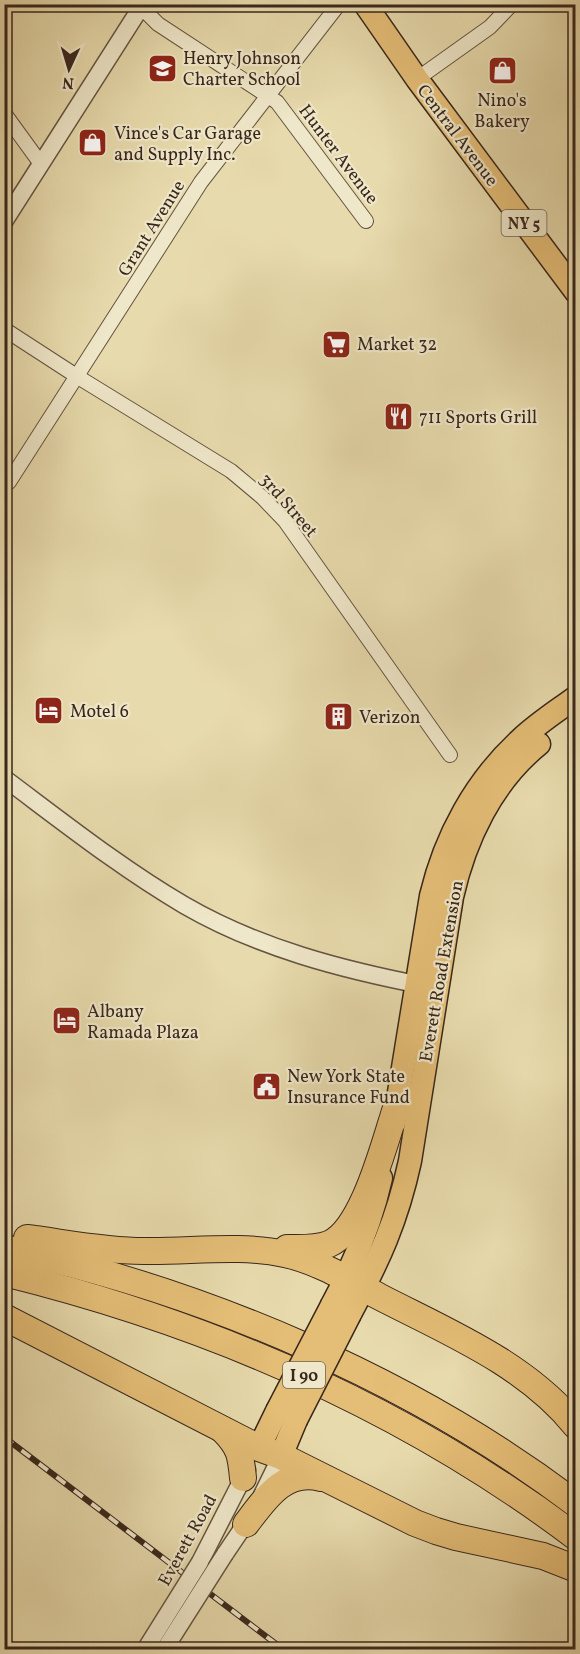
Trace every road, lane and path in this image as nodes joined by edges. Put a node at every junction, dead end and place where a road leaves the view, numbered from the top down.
1 (339, 4) edge
2 (365, 4) edge
3 (513, 4) edge
4 (141, 6) edge
5 (417, 80) junction
6 (268, 95) junction
7 (4, 113) edge
8 (41, 164) junction
9 (366, 221) dead end
10 (4, 222) edge
11 (576, 292) edge
12 (4, 329) edge
13 (78, 377) junction
14 (9, 482) dead end
15 (576, 697) edge
16 (576, 715) edge
17 (450, 755) dead end
18 (4, 778) edge
19 (428, 986) junction
20 (397, 1105) junction
21 (4, 1235) edge
22 (4, 1248) edge
23 (230, 1249) junction
24 (4, 1273) edge
25 (355, 1284) junction
26 (4, 1317) edge
27 (576, 1425) edge
28 (223, 1430) junction
29 (270, 1452) junction
30 (243, 1478) junction
31 (338, 1484) junction
32 (576, 1504) edge
33 (246, 1524) junction
34 (576, 1537) edge
35 (576, 1569) edge
36 (145, 1650) edge
37 (164, 1650) edge

1 - 6 street, Grant Avenue
2 - 5 main road, Central Avenue / NY 5
3 - 5 street
4 - 6 street, Hunter Avenue
4 - 8 street
5 - 11 main road, Central Avenue / NY 5
6 - 9 street, Hunter Avenue
6 - 13 street, Grant Avenue
7 - 8 street
8 - 10 street
12 - 13 street, 3rd Street
13 - 14 street, Grant Avenue
13 - 17 street, 3rd Street
15 - 19 main road, Everett Road Extension
16 - 19 main road, Everett Road Extension
18 - 19 street
19 - 20 main road, Everett Road Extension
19 - 25 main road, Everett Road Extension
20 - 23 highway
20 - 25 main road, Everett Road Extension
21 - 23 highway
22 - 32 highway, I 90
23 - 25 highway
24 - 34 highway, I 90
25 - 27 highway
25 - 29 main road, Everett Road Extension, bridge
26 - 28 highway
28 - 29 highway
28 - 30 highway
29 - 30 street, Everett Road
29 - 31 highway
29 - 33 street, Everett Road
30 - 36 street, Everett Road, bridge
31 - 33 highway
31 - 35 highway
33 - 37 street, Everett Road, bridge

